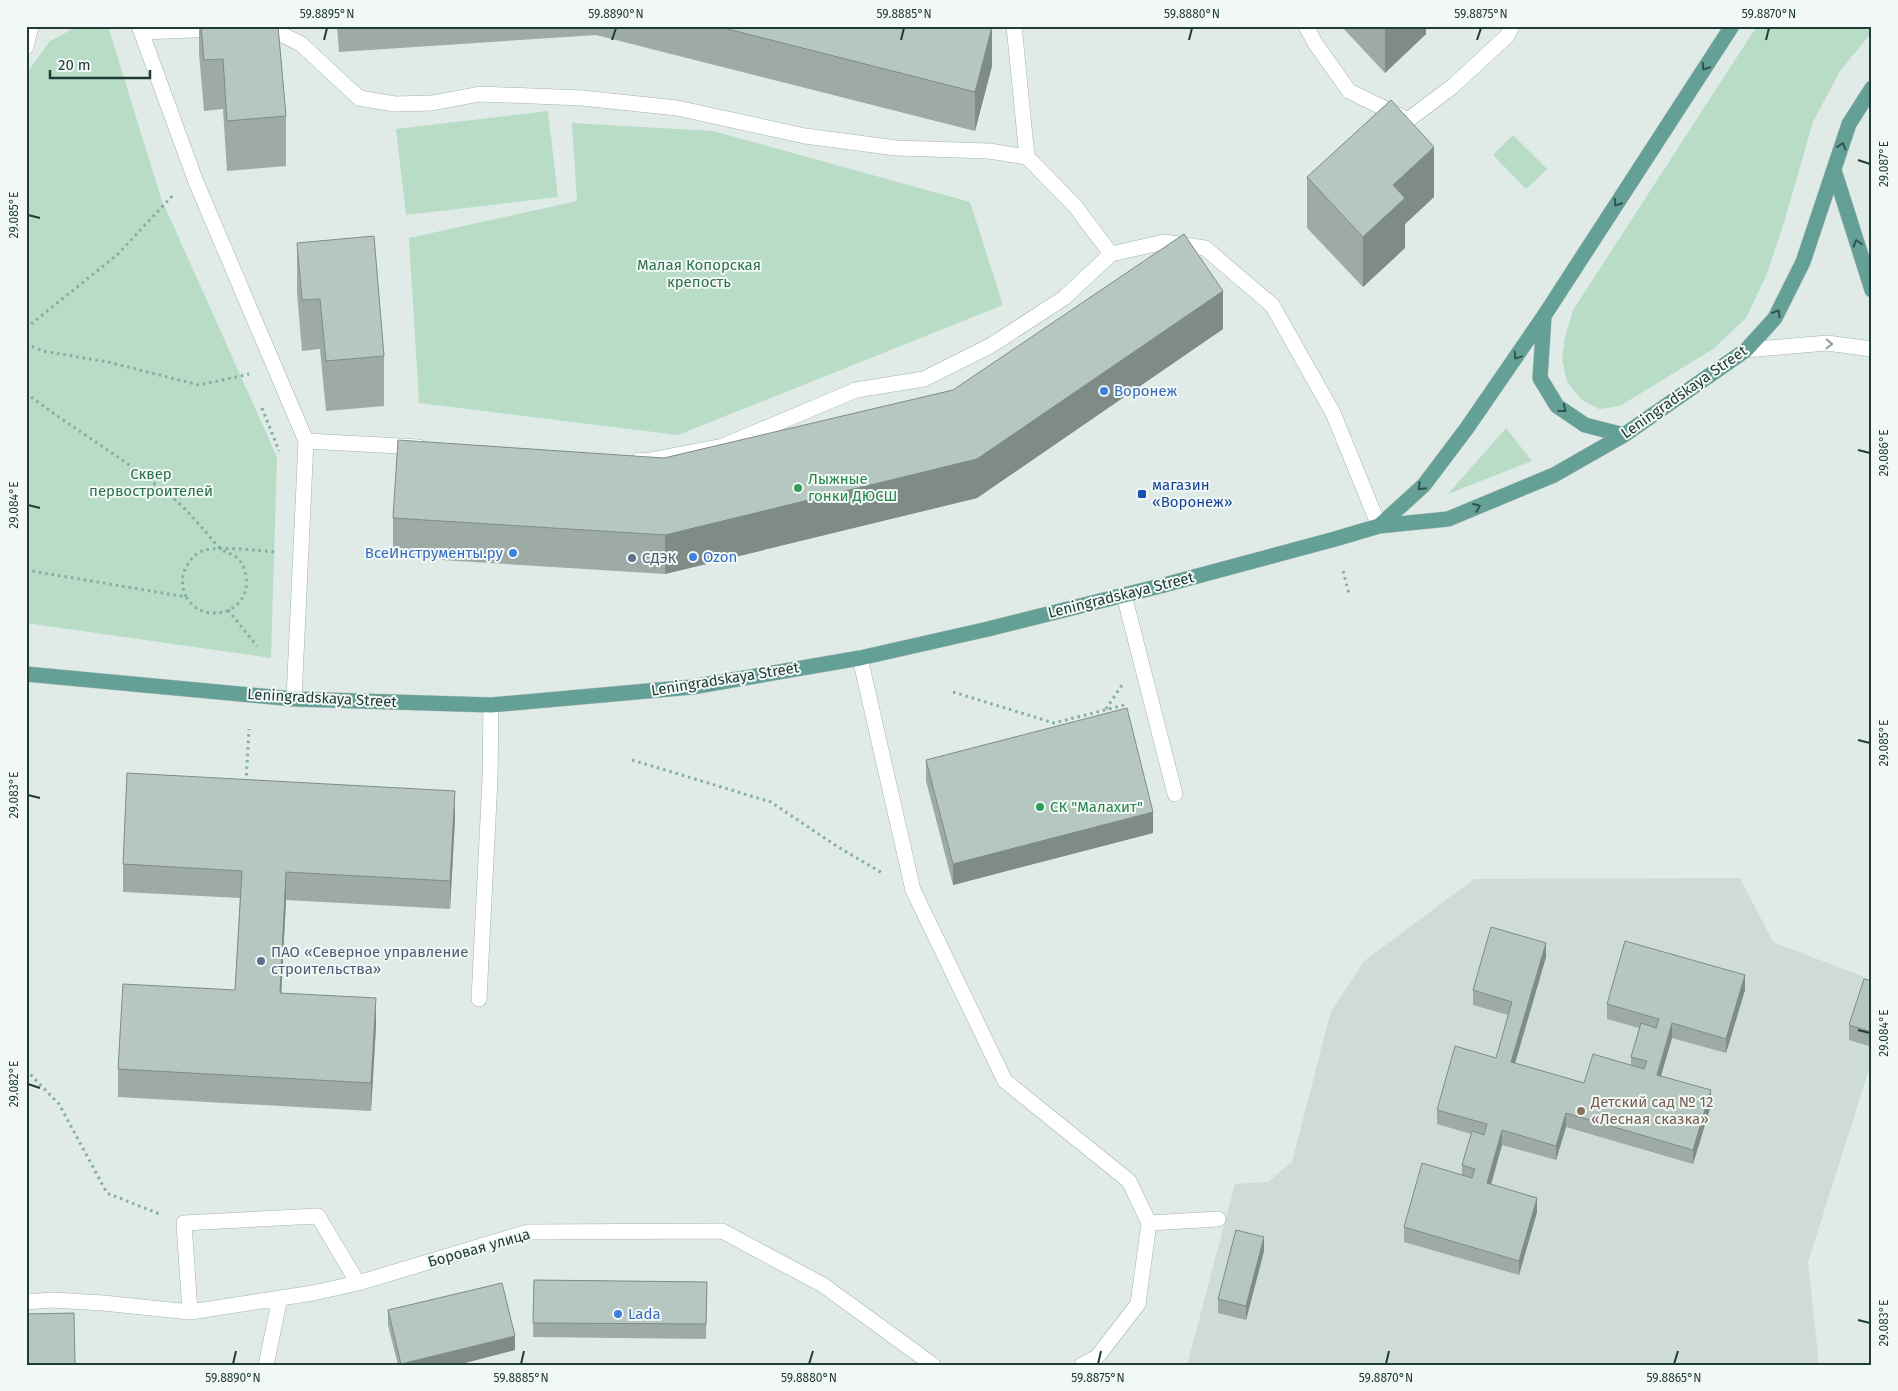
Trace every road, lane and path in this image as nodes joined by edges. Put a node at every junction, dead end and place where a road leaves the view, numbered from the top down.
1 (31, 26) edge
2 (1014, 26) edge
3 (1306, 26) edge
4 (1512, 26) edge
5 (1732, 26) edge
6 (140, 29) edge
7 (229, 29) edge
8 (249, 29) edge
9 (26, 47) edge
10 (1872, 88) edge
11 (1027, 158) junction
12 (1834, 170) junction
13 (180, 201) dead end
14 (1111, 254) junction
15 (1872, 290) edge
16 (1544, 316) junction
17 (26, 328) edge
18 (26, 344) edge
19 (1872, 349) edge
20 (1746, 350) junction
21 (245, 365) dead end
22 (249, 374) junction
23 (252, 382) dead end
24 (26, 393) edge
25 (259, 400) dead end
26 (1624, 435) junction
27 (306, 441) junction
28 (436, 448) edge
29 (280, 453) dead end
30 (625, 460) edge
31 (1379, 526) junction
32 (279, 543) dead end
33 (221, 550) junction
34 (26, 570) edge
35 (1343, 571) dead end
36 (1349, 594) dead end
37 (1124, 595) junction
38 (186, 597) junction
39 (228, 610) junction
40 (256, 646) dead end
41 (860, 658) junction
42 (26, 674) edge
43 (953, 692) dead end
44 (1151, 698) junction
45 (294, 699) junction
46 (491, 705) junction
47 (250, 729) dead end
48 (632, 760) dead end
49 (246, 788) edge
50 (1175, 794) dead end
51 (913, 890) junction
52 (479, 999) dead end
53 (26, 1070) edge
54 (1218, 1219) dead end
55 (184, 1223) junction
56 (1149, 1224) junction
57 (358, 1283) junction
58 (280, 1298) junction
59 (26, 1302) edge
60 (190, 1312) junction
61 (266, 1365) edge
62 (933, 1365) edge
63 (1082, 1365) edge

1 - 9 street
2 - 11 street
3 - 4 street
5 -> 16 main road, Leningradskaya Street
6 - 7 street
6 - 27 street
8 - 11 street
12 -> 10 main road, Leningradskaya Street
11 - 14 street
15 -> 12 main road
20 -> 12 main road, Leningradskaya Street
13 - 17 path
14 - 30 street
14 - 31 street
16 -> 26 main road
16 -> 31 main road, Leningradskaya Street
18 - 22 path
20 -> 19 street
20 - 26 main road, Leningradskaya Street
21 - 22 path
22 - 23 path
24 - 33 path
25 - 29 path
31 -> 26 main road, Leningradskaya Street
27 - 28 street
27 - 45 street
31 - 37 main road, Leningradskaya Street
32 - 33 path
33 - 38 path
33 - 39 path
34 - 38 path
35 - 36 path
37 - 41 main road, Leningradskaya Street
37 - 44 street
38 - 39 path
39 - 40 path
41 - 46 main road, Leningradskaya Street
41 - 51 street
42 - 45 main road, Leningradskaya Street
43 - 44 path
44 - 50 street
45 - 46 main road, Leningradskaya Street
46 - 52 street
47 - 49 path
48 - 51 path
51 - 56 street
53 - 55 path
54 - 56 street
55 - 57 street
55 - 60 street
56 - 63 street
57 - 58 street, Боровая улица
57 - 62 street, Боровая улица
58 - 60 street, Боровая улица
58 - 61 street
59 - 60 street, Боровая улица

